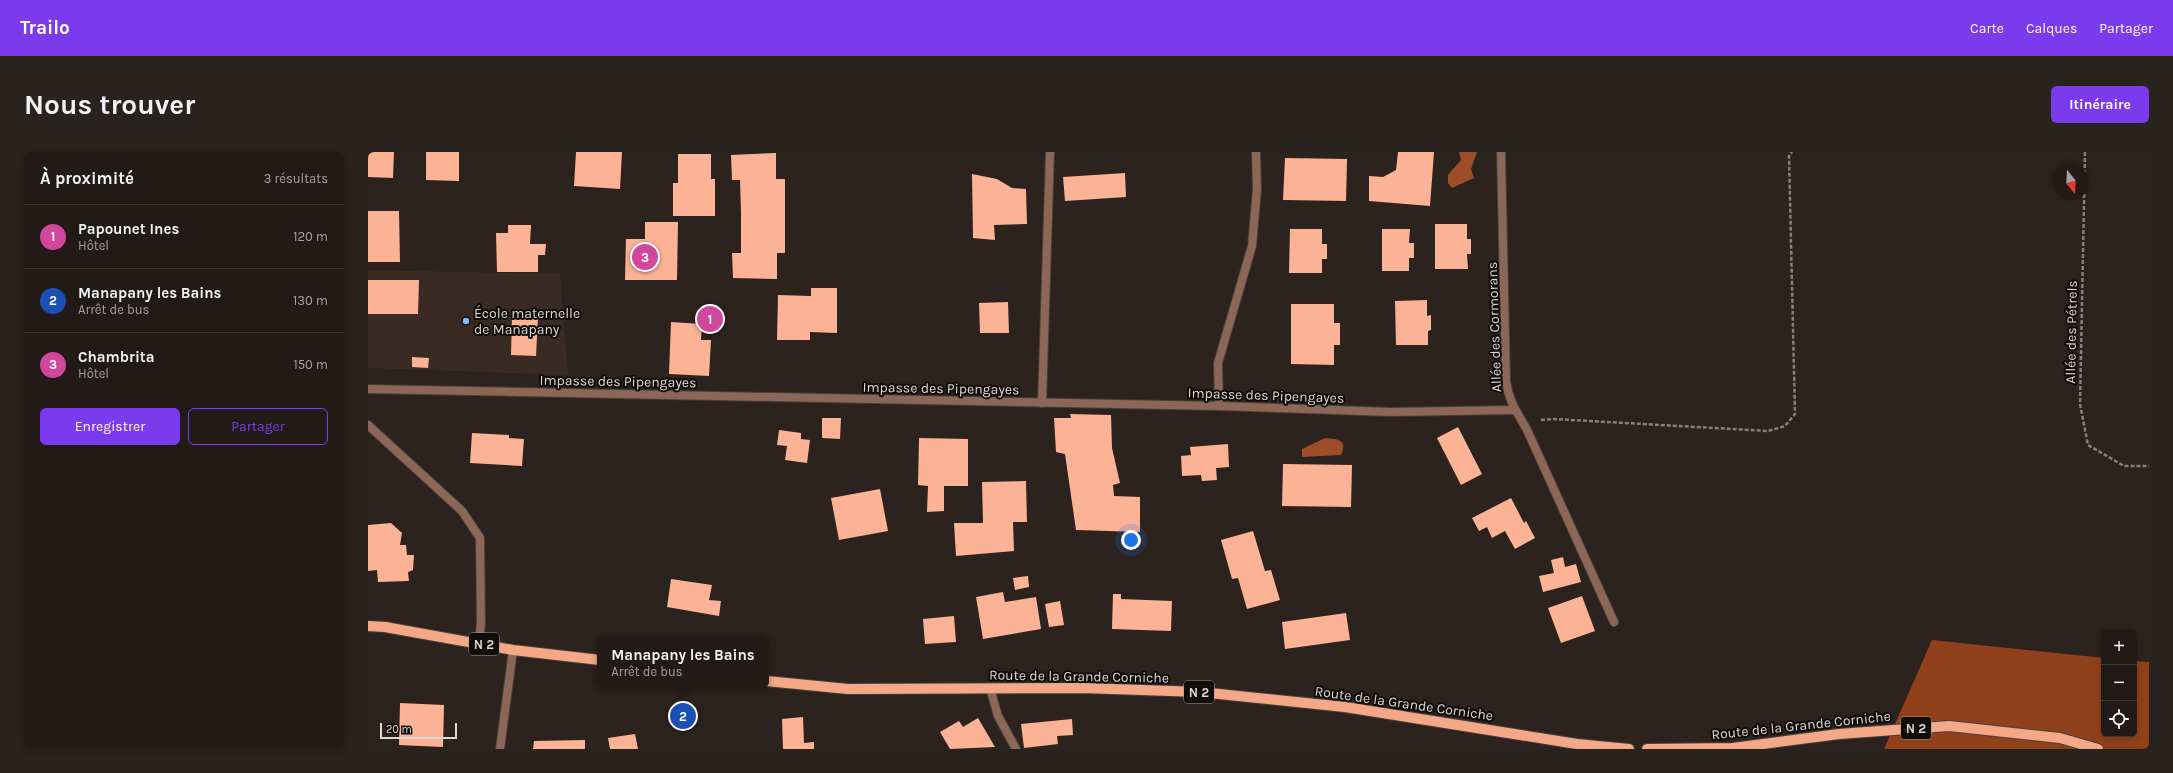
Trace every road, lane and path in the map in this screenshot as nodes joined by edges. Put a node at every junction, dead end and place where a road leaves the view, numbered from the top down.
1 (1050, 152) edge
2 (1256, 152) edge
3 (1502, 152) edge
4 (1792, 152) edge
5 (2086, 152) edge
6 (368, 389) edge
7 (1042, 403) junction
8 (1219, 406) junction
9 (1514, 410) junction
10 (1522, 421) junction
11 (368, 425) edge
12 (2149, 466) edge
13 (1614, 622) dead end
14 (368, 626) edge
15 (479, 643) junction
16 (513, 650) junction
17 (597, 660) edge
18 (769, 681) edge
19 (990, 688) junction
20 (500, 749) edge
21 (1016, 749) edge
22 (1629, 749) edge
23 (1647, 749) edge
24 (2098, 749) edge

1 - 7 street
2 - 8 street
3 - 9 street, Allée des Cormorans
4 - 10 path
5 - 12 path, Allée des Pétrels
6 - 7 street, Impasse des Pipengayes
7 - 8 street, Impasse des Pipengayes
8 - 9 street, Impasse des Pipengayes
9 - 10 street, Allée des Cormorans
10 - 13 street, Allée des Cormorans
11 - 15 street
14 - 15 main road, N 2
15 - 16 main road, N 2
16 - 17 main road, N 2
16 - 20 street
18 - 19 main road, Route de la Grande Corniche / N 2
19 - 21 street
19 - 22 main road, Route de la Grande Corniche / N 2
23 - 24 main road, Route de la Grande Corniche / N 2

